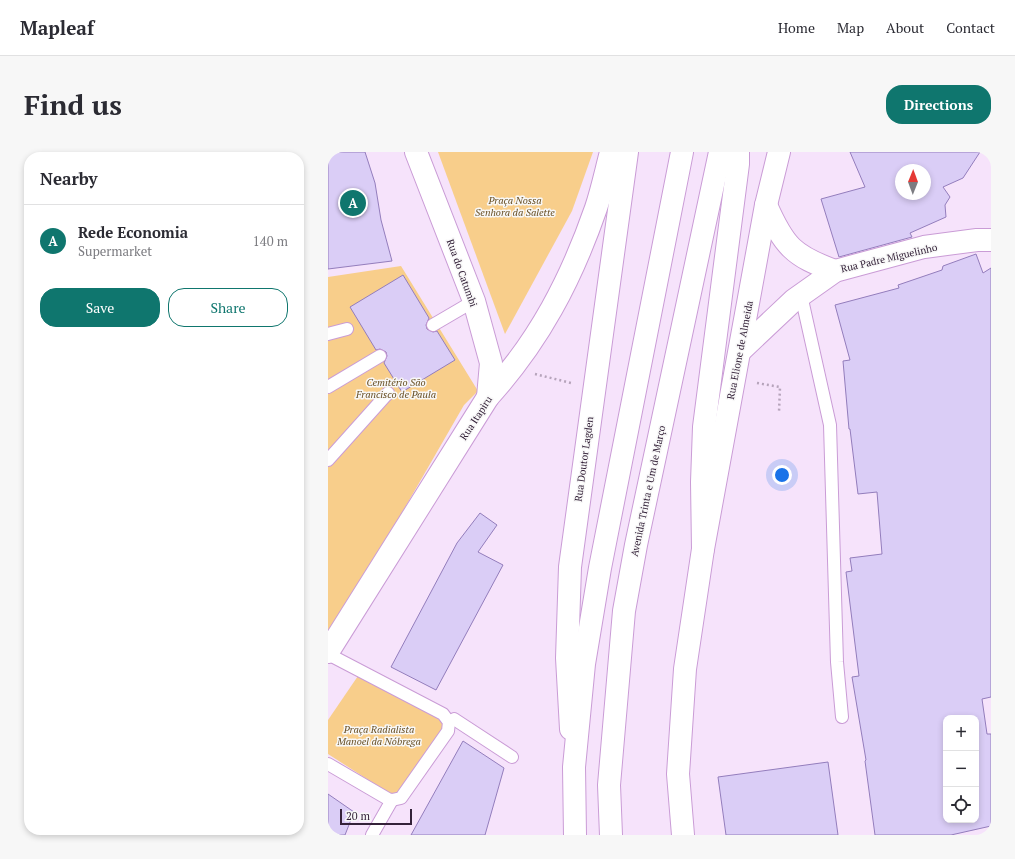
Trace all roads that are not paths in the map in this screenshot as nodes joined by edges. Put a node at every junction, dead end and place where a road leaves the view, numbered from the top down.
1 (416, 152) edge
2 (611, 152) edge
3 (627, 152) edge
4 (682, 152) edge
5 (720, 152) edge
6 (738, 152) edge
7 (779, 152) edge
8 (766, 205) junction
9 (991, 240) edge
10 (835, 270) junction
11 (801, 295) junction
12 (474, 301) junction
13 (433, 325) dead end
14 (347, 328) dead end
15 (328, 334) edge
16 (740, 351) junction
17 (380, 356) dead end
18 (328, 387) edge
19 (388, 393) dead end
20 (488, 398) junction
21 (328, 460) edge
22 (703, 549) junction
23 (328, 653) edge
24 (842, 717) dead end
25 (454, 719) dead end
26 (512, 757) dead end
27 (328, 764) edge
28 (574, 767) junction
29 (392, 800) junction
30 (372, 835) edge
31 (575, 835) edge
32 (611, 835) edge
33 (682, 835) edge

1 - 12 main road, Rua do Catumbi
2 - 20 main road, Rua Itapiru
3 - 28 main road, Rua Doutor Lagden
4 - 28 main road
5 - 32 main road, Avenida Trinta e Um de Março
6 - 22 main road
7 - 8 main road, Rua Elione de Almeida
8 - 10 main road, Rua Padre Miguelinho
8 - 16 main road, Rua Elione de Almeida
9 - 10 main road, Rua Padre Miguelinho
10 - 11 main road, Rua Padre Miguelinho
11 - 16 main road, Rua Padre Miguelinho
11 - 24 lane
12 - 13 lane
12 - 20 main road, Rua do Catumbi
14 - 15 lane
16 - 22 main road, Rua Elione de Almeida
17 - 18 lane
19 - 21 lane
20 - 23 main road, Rua Itapiru
22 - 33 main road
23 - 29 lane
25 - 26 lane
27 - 29 lane
28 - 31 main road
29 - 30 lane

